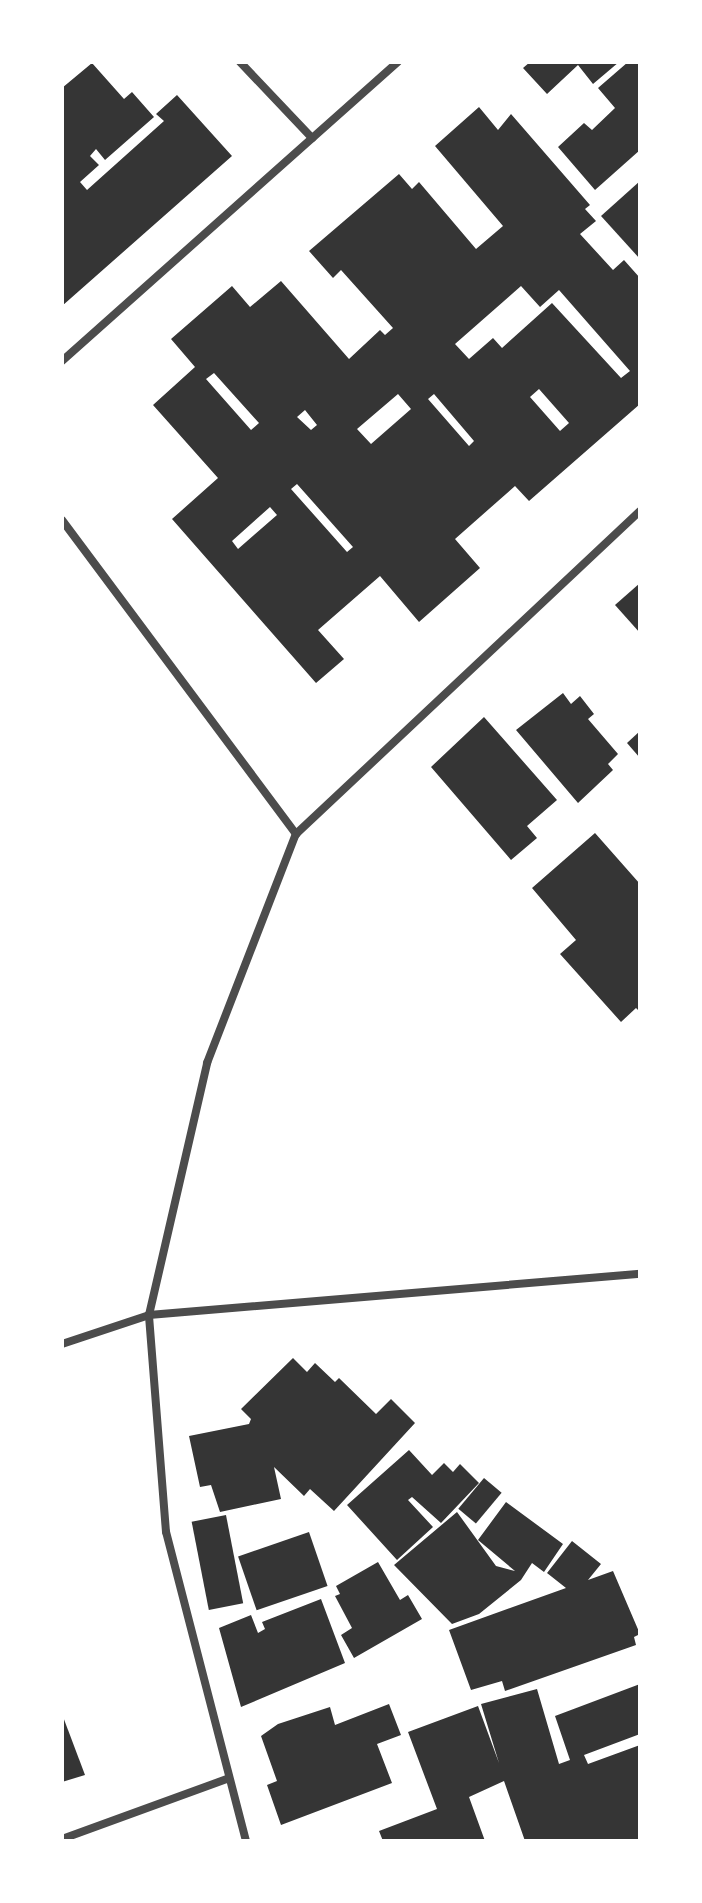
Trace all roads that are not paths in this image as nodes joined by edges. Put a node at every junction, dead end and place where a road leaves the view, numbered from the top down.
1 (240, 62) edge
2 (398, 62) edge
3 (312, 138) junction
4 (62, 361) edge
5 (640, 511) edge
6 (62, 520) edge
7 (296, 834) junction
8 (640, 1274) edge
9 (149, 1315) junction
10 (62, 1344) edge
11 (227, 1779) junction
12 (62, 1839) edge
13 (246, 1841) edge

1 - 3 street
2 - 3 street
3 - 4 street
5 - 7 street
6 - 7 street
7 - 9 street
8 - 9 street
9 - 10 street
9 - 11 street
11 - 12 street
11 - 13 street

